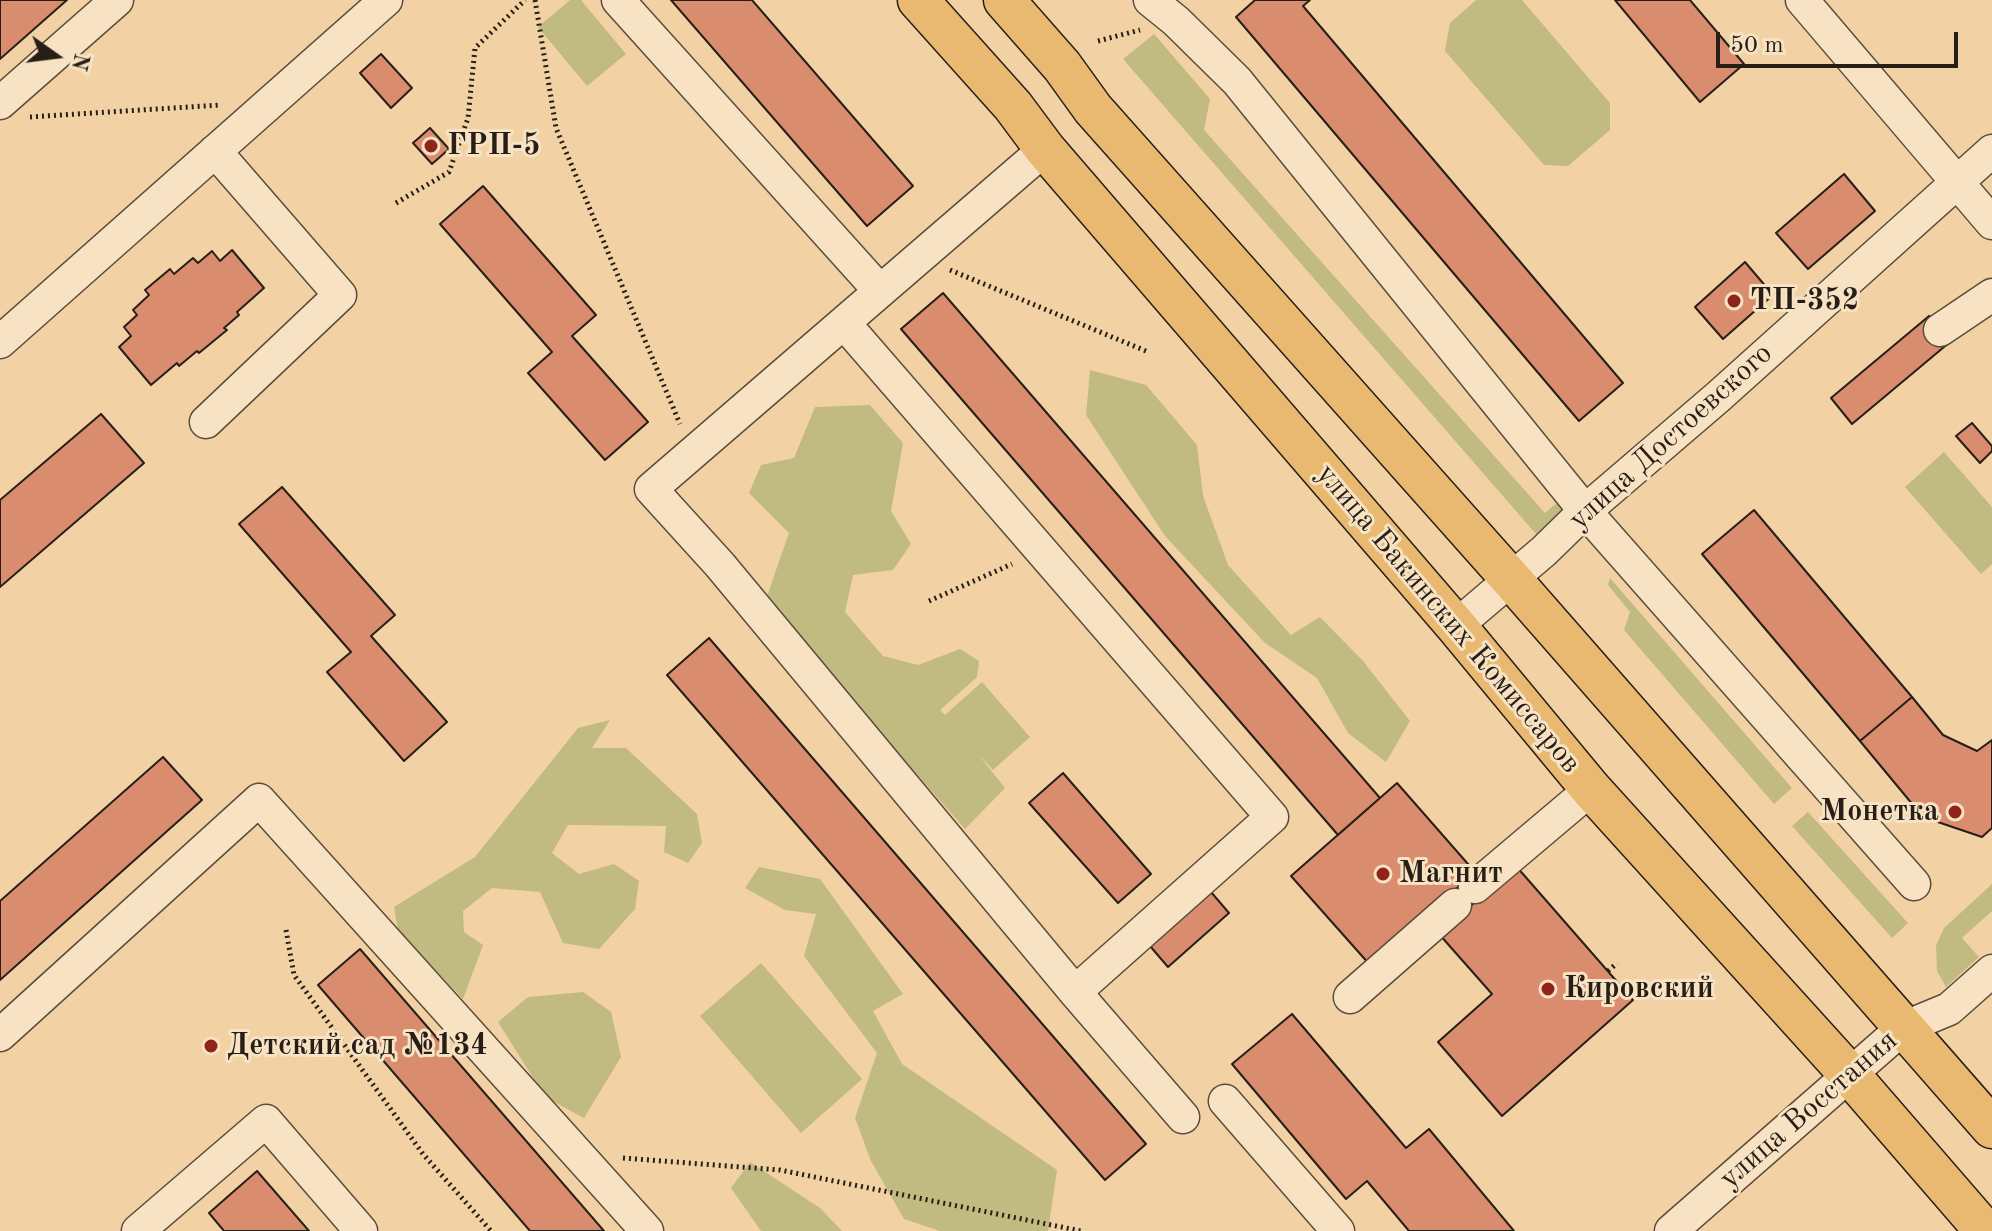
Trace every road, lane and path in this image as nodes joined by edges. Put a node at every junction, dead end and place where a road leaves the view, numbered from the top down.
1 (117, 0) edge
2 (386, 0) edge
3 (525, 0) edge
4 (535, 0) edge
5 (618, 0) edge
6 (918, 0) edge
7 (1004, 0) edge
8 (1150, 0) edge
9 (1802, 0) edge
10 (273, 101) junction
11 (13, 110) edge
12 (1045, 149) junction
13 (215, 151) junction
14 (1992, 151) edge
15 (1957, 182) junction
16 (396, 203) dead end
17 (1992, 223) edge
18 (920, 257) junction
19 (880, 291) junction
20 (1992, 295) edge
21 (844, 323) junction
22 (1940, 330) dead end
23 (0, 342) edge
24 (1146, 351) dead end
25 (206, 422) dead end
26 (692, 453) junction
27 (1585, 511) junction
28 (1041, 552) junction
29 (1511, 579) junction
30 (929, 601) dead end
31 (1456, 626) junction
32 (1591, 789) junction
33 (1914, 884) dead end
34 (286, 930) dead end
35 (1617, 963) dead end
36 (1608, 971) dead end
37 (1992, 971) edge
38 (1075, 992) junction
39 (1350, 997) dead end
40 (1903, 1028) junction
41 (0, 1035) edge
42 (1850, 1075) junction
43 (1225, 1101) dead end
44 (1183, 1117) dead end
45 (1992, 1128) edge
46 (578, 1155) junction
47 (138, 1231) edge
48 (361, 1231) edge
49 (491, 1231) edge
50 (647, 1231) edge
51 (1081, 1231) edge
52 (1338, 1231) edge
53 (1671, 1231) edge
54 (1985, 1231) edge

1 - 11 street
2 - 10 street
3 - 16 path
4 - 26 path
5 - 19 street
6 - 12 main road, улица Бакинских Комиссаров
7 - 29 main road
8 - 27 street
9 - 15 street
10 - 11 path
10 - 13 street
12 - 18 street
12 - 31 main road, улица Бакинских Комиссаров
13 - 23 street
13 - 25 street
14 - 15 street, улица Достоевского
15 - 17 street
15 - 27 street, улица Достоевского
18 - 19 street
18 - 24 path
19 - 21 street
20 - 22 street
21 - 26 street
21 - 28 street
26 - 38 street
27 - 29 street, улица Достоевского
27 - 33 street
28 - 30 path
28 - 38 street
29 - 31 street, улица Достоевского
29 - 40 main road
31 - 32 main road, улица Бакинских Комиссаров
32 - 39 street
32 - 42 main road, улица Бакинских Комиссаров
34 - 49 path
35 - 36 path
37 - 40 street, улица Восстания
38 - 44 street
40 - 42 street, улица Восстания
40 - 45 main road
41 - 46 street
42 - 53 street, улица Восстания
42 - 54 main road, улица Бакинских Комиссаров
43 - 52 street
46 - 50 street
46 - 51 path
47 - 48 street

